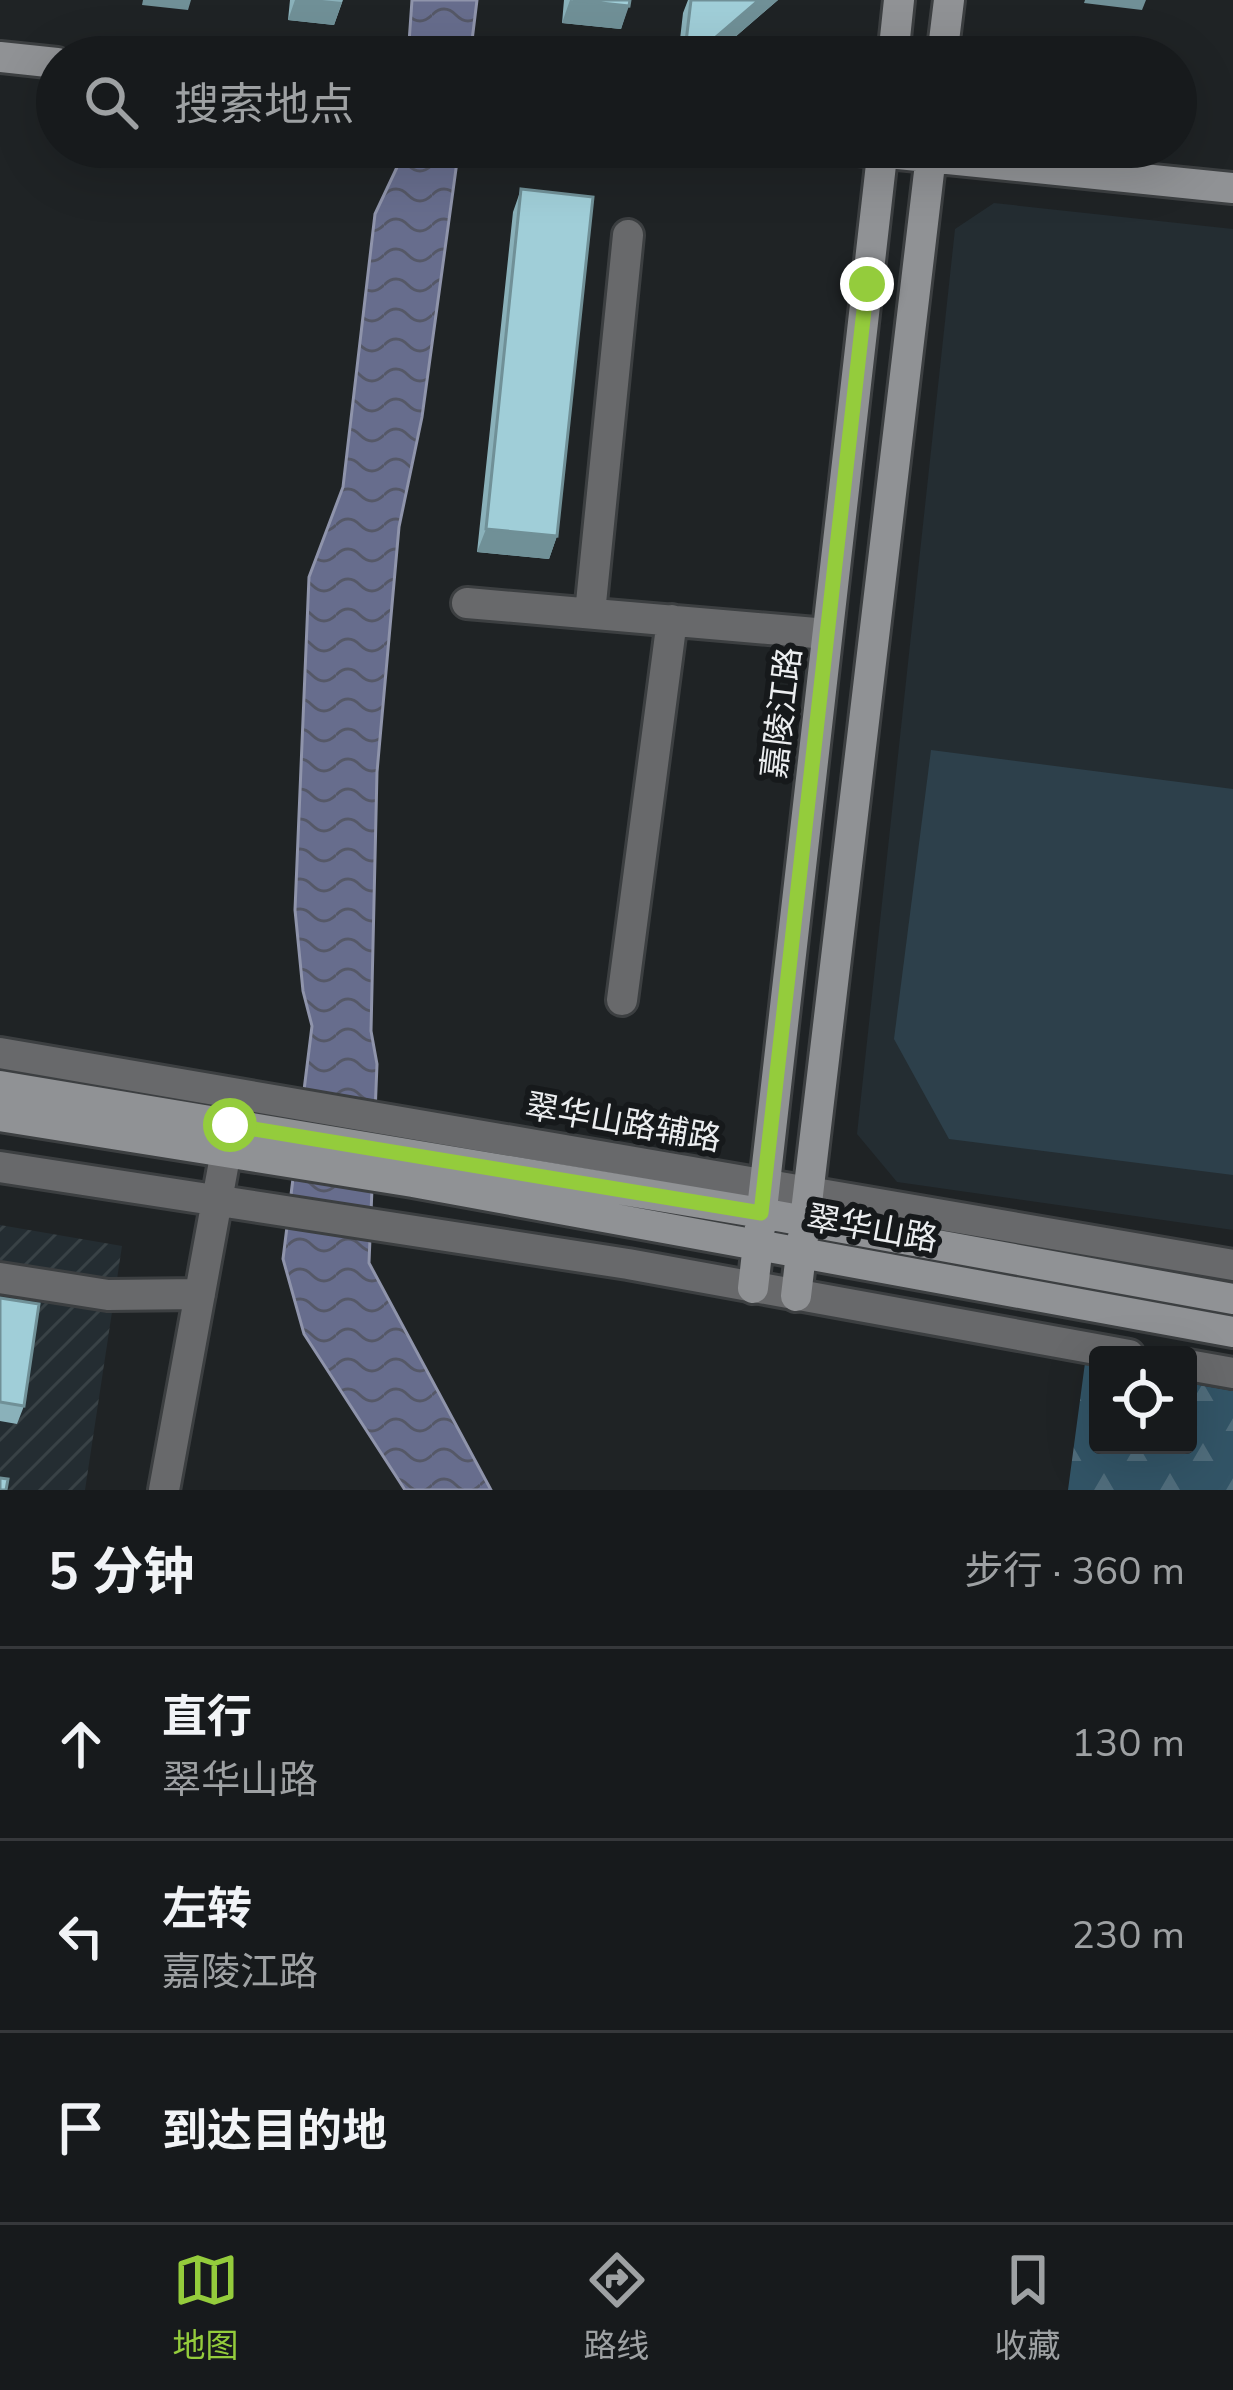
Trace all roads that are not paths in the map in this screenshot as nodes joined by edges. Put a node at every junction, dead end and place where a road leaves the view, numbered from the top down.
1 (899, 0) edge
2 (949, 0) edge
3 (895, 36) edge
4 (945, 36) edge
5 (0, 57) edge
6 (36, 61) edge
7 (880, 168) edge
8 (930, 168) edge
9 (1066, 168) edge
10 (1233, 188) edge
11 (628, 236) dead end
12 (467, 603) dead end
13 (590, 614) junction
14 (672, 620) junction
15 (827, 634) junction
16 (622, 1000) dead end
17 (0, 1054) edge
18 (0, 1086) edge
19 (0, 1116) edge
20 (231, 1123) junction
21 (0, 1167) edge
22 (416, 1169) junction
23 (762, 1199) junction
24 (217, 1201) junction
25 (808, 1207) junction
26 (758, 1245) junction
27 (803, 1253) junction
28 (1233, 1265) edge
29 (0, 1277) edge
30 (753, 1288) junction
31 (200, 1294) junction
32 (796, 1296) junction
33 (1233, 1299) edge
34 (1233, 1332) edge
35 (1089, 1348) edge
36 (1197, 1367) edge
37 (1233, 1373) edge
38 (164, 1490) edge

1 - 3 street
2 - 4 street
5 - 6 street
7 - 15 street, 嘉陵江路
8 - 25 street
9 - 10 street
11 - 13 street
12 - 13 street
13 - 14 street
14 - 15 street
14 - 16 street
15 - 23 street, 嘉陵江路
17 - 20 street, 翠华山路辅路
18 - 20 street, 翠华山路
19 - 20 street, 翠华山路
20 - 22 street, 翠华山路
20 - 23 street, 翠华山路辅路
20 - 24 street
21 - 24 street
22 - 23 street, 翠华山路
22 - 26 street, 翠华山路
23 - 25 street, 翠华山路
23 - 26 street, 嘉陵江路
24 - 30 street
24 - 31 street
25 - 27 street
25 - 28 street
25 - 33 street, 翠华山路
26 - 27 street, 翠华山路
26 - 30 street, 嘉陵江路
27 - 32 street
27 - 34 street, 翠华山路
29 - 31 street
30 - 32 street
31 - 38 street
32 - 35 street
36 - 37 street

